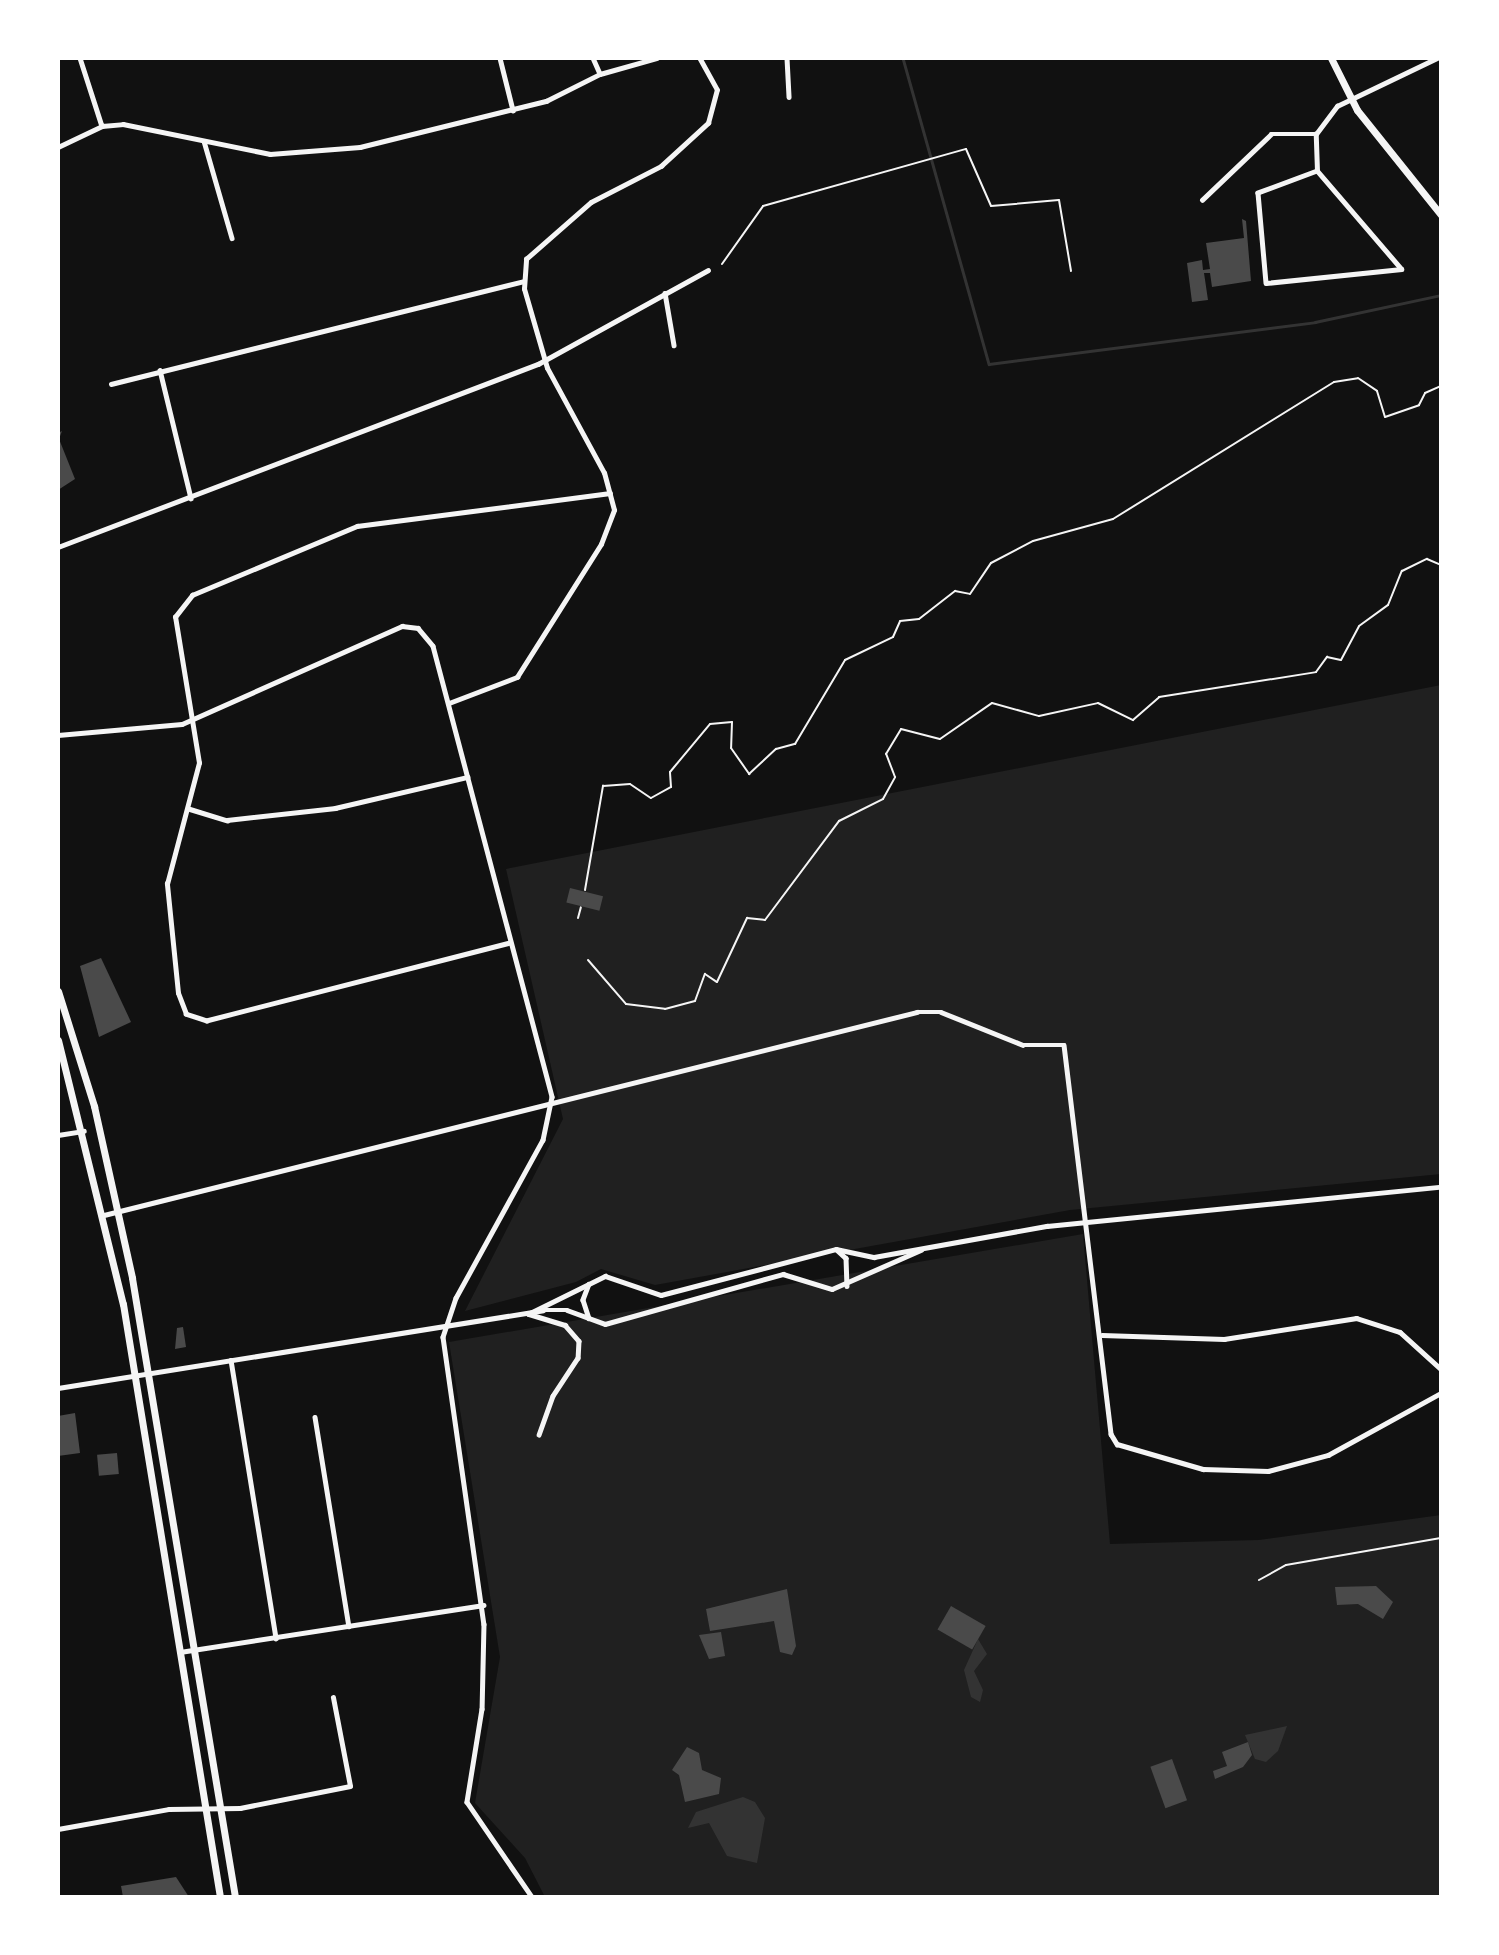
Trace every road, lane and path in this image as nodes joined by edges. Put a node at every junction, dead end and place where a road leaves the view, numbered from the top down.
1 (80, 58) edge
2 (500, 58) edge
3 (593, 58) edge
4 (657, 58) edge
5 (699, 58) edge
6 (787, 58) edge
7 (1331, 58) edge
8 (1437, 58) edge
9 (600, 74) junction
10 (789, 96) dead end
11 (1349, 99) junction
12 (513, 110) junction
13 (102, 126) junction
14 (1316, 134) junction
15 (204, 141) junction
16 (58, 147) edge
17 (1317, 171) junction
18 (1202, 200) dead end
19 (1441, 215) edge
20 (232, 238) dead end
21 (722, 264) dead end
22 (708, 270) dead end
23 (1071, 271) dead end
24 (523, 281) junction
25 (666, 293) junction
26 (674, 345) dead end
27 (545, 358) junction
28 (160, 370) junction
29 (111, 384) dead end
30 (1441, 386) edge
31 (610, 493) junction
32 (191, 498) junction
33 (58, 547) edge
34 (1441, 565) edge
35 (449, 703) junction
36 (195, 719) junction
37 (58, 735) edge
38 (467, 777) junction
39 (190, 809) junction
40 (585, 890) dead end
41 (581, 907) dead end
42 (578, 918) dead end
43 (510, 943) junction
44 (588, 960) dead end
45 (58, 991) edge
46 (58, 1040) edge
47 (553, 1103) junction
48 (84, 1131) junction
49 (58, 1135) edge
50 (1441, 1187) edge
51 (118, 1212) junction
52 (104, 1215) junction
53 (1088, 1222) junction
54 (926, 1247) junction
55 (836, 1249) junction
56 (589, 1283) junction
57 (846, 1286) junction
58 (528, 1314) junction
59 (590, 1318) junction
60 (443, 1328) junction
61 (1101, 1335) junction
62 (230, 1360) junction
63 (1441, 1369) edge
64 (149, 1374) junction
65 (135, 1376) junction
66 (58, 1388) edge
67 (1441, 1393) edge
68 (315, 1418) dead end
69 (539, 1434) dead end
70 (1441, 1538) edge
71 (1259, 1580) dead end
72 (483, 1605) junction
73 (349, 1626) junction
74 (276, 1638) junction
75 (195, 1650) junction
76 (180, 1652) junction
77 (333, 1698) dead end
78 (206, 1808) junction
79 (220, 1808) junction
80 (58, 1829) edge
81 (220, 1897) edge
82 (235, 1897) edge
83 (532, 1897) edge

1 - 13 street
2 - 12 street
3 - 9 street
4 - 9 street
5 - 24 street
6 - 10 street
7 - 11 main road
8 - 11 street
9 - 12 street
11 - 14 street
11 - 19 main road
12 - 15 street
13 - 15 street
13 - 16 street
14 - 17 street
14 - 18 street
15 - 20 street
17 - 17 street
21 - 23 path
22 - 25 street
24 - 27 street
24 - 28 street
25 - 26 street
25 - 27 street
27 - 31 street
27 - 32 street
28 - 29 street
28 - 32 street
30 - 40 path
31 - 35 street
31 - 36 street
32 - 33 street
34 - 44 path
35 - 36 street
35 - 38 street
36 - 37 street
36 - 39 street
38 - 39 street
38 - 43 street
39 - 43 street
41 - 42 path
43 - 47 street
45 - 51 main road
46 - 48 main road
47 - 51 street
47 - 53 street
47 - 60 street
48 - 49 street
48 - 52 main road
50 - 53 street
51 - 52 street
51 - 64 main road
52 - 65 main road
53 - 54 street
53 - 61 street
54 - 55 street
54 - 57 street
55 - 56 street
55 - 57 street
56 - 58 street
56 - 59 street
57 - 59 street
58 - 59 street
58 - 60 street
58 - 69 street
60 - 62 street
60 - 72 street
61 - 63 street
61 - 67 street
62 - 64 street
62 - 74 street
64 - 65 street
64 - 75 main road
65 - 66 street
65 - 76 main road
68 - 73 street
70 - 71 path
72 - 73 street
72 - 83 street
73 - 74 street
74 - 75 street
75 - 76 street
75 - 79 main road
76 - 78 main road
77 - 79 street
78 - 79 street
78 - 80 street
78 - 81 main road
79 - 82 main road

